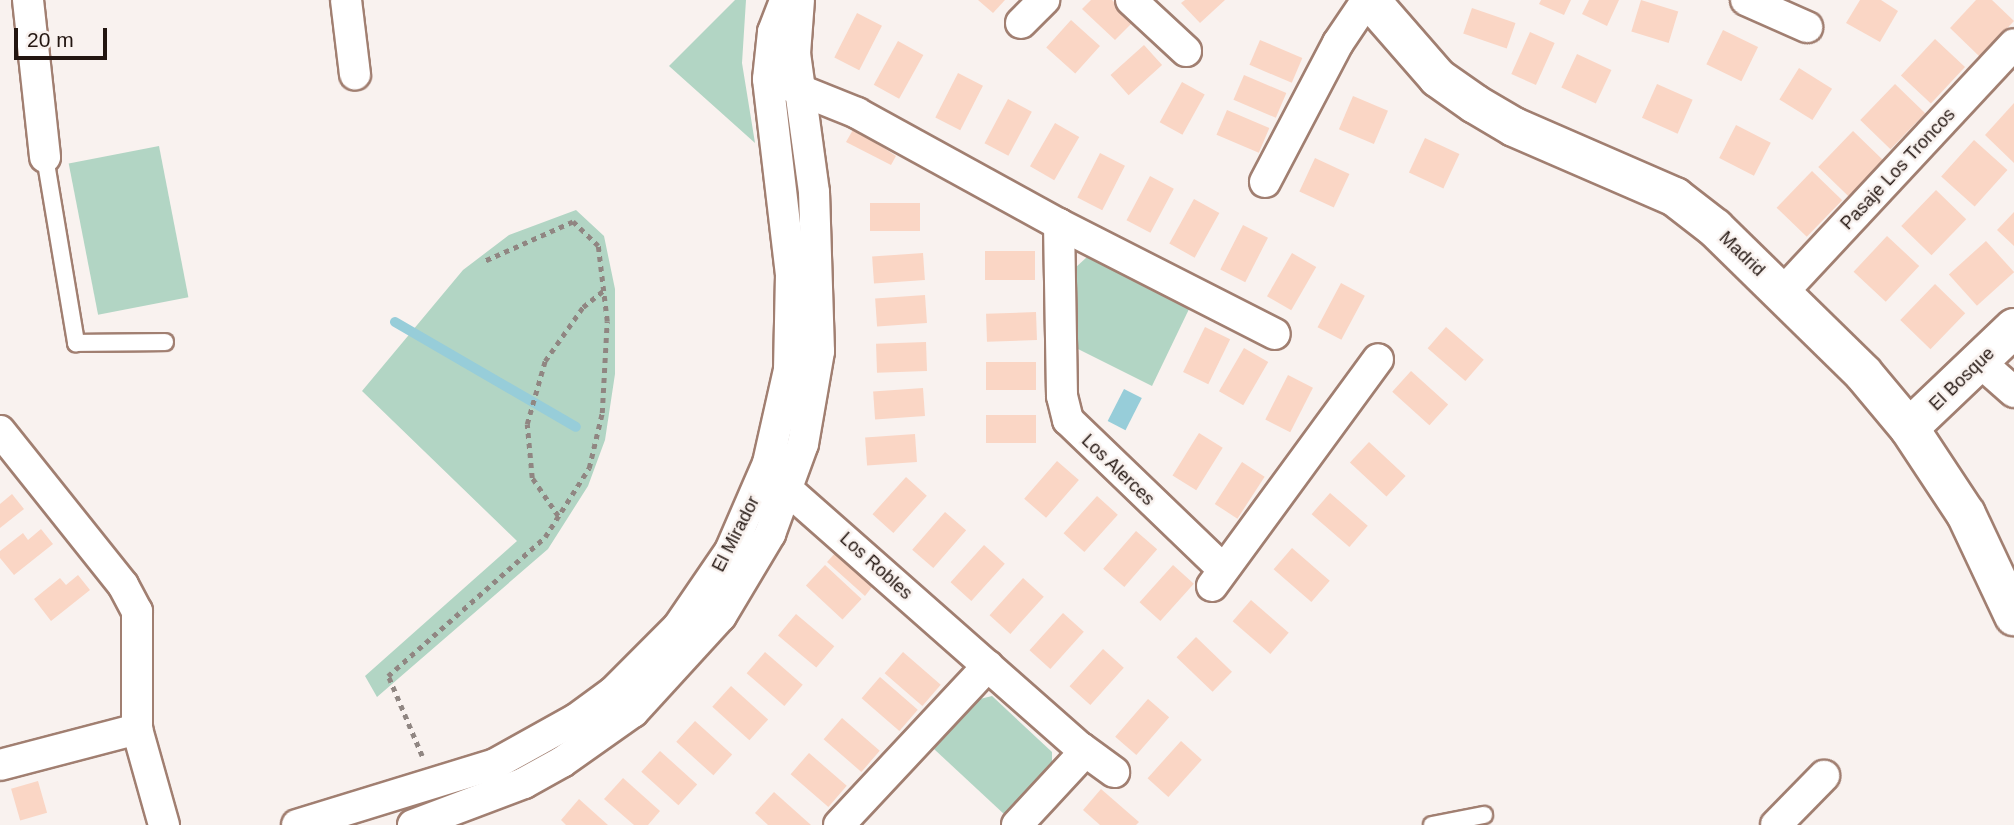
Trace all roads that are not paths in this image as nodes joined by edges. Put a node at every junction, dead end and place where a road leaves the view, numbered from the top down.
1 (28, 0) edge
2 (346, 0) edge
3 (785, 0) edge
4 (799, 0) edge
5 (1044, 0) edge
6 (1132, 0) edge
7 (1368, 0) edge
8 (1746, 0) edge
9 (1021, 23) dead end
10 (1807, 27) dead end
11 (2014, 44) edge
12 (1186, 51) dead end
13 (355, 74) dead end
14 (768, 79) junction
15 (800, 89) junction
16 (45, 157) joint
17 (1265, 182) dead end
18 (1059, 224) junction
19 (1782, 293) junction
20 (2014, 328) edge
21 (1275, 334) dead end
22 (165, 342) dead end
23 (1378, 359) dead end
24 (1981, 363) junction
25 (2014, 392) edge
26 (1909, 428) junction
27 (0, 431) edge
28 (768, 463) junction
29 (788, 490) junction
30 (2014, 616) edge
31 (988, 666) junction
32 (137, 729) junction
33 (1081, 748) junction
34 (0, 765) edge
35 (1115, 772) dead end
36 (1824, 776) dead end
37 (1484, 816) dead end
38 (164, 825) edge
39 (298, 825) edge
40 (413, 825) edge
41 (839, 825) edge
42 (1017, 825) edge
43 (1432, 825) edge
44 (1776, 825) edge

1 - 16 street
2 - 13 street
3 - 14 street, El Mirador
4 - 15 street, El Mirador
5 - 9 street
6 - 12 street
7 - 17 street
7 - 19 street, Madrid
8 - 10 street
11 - 19 street, Pasaje Los Troncos
14 - 15 street
14 - 28 street, El Mirador
15 - 18 street
15 - 29 street, El Mirador
16 - 22 lane
18 - 21 street
18 - 23 street, Los Alerces
19 - 26 street, Madrid
20 - 24 street, El Bosque
24 - 25 street
24 - 26 street, El Bosque
26 - 30 street, Madrid
27 - 32 street
28 - 29 street, Los Robles
28 - 39 street, El Mirador
29 - 31 street, Los Robles
29 - 40 street, El Mirador
31 - 33 street, Los Robles
31 - 41 street
32 - 34 street
32 - 38 street
33 - 35 street, Los Robles
33 - 42 street
36 - 44 street
37 - 43 lane

